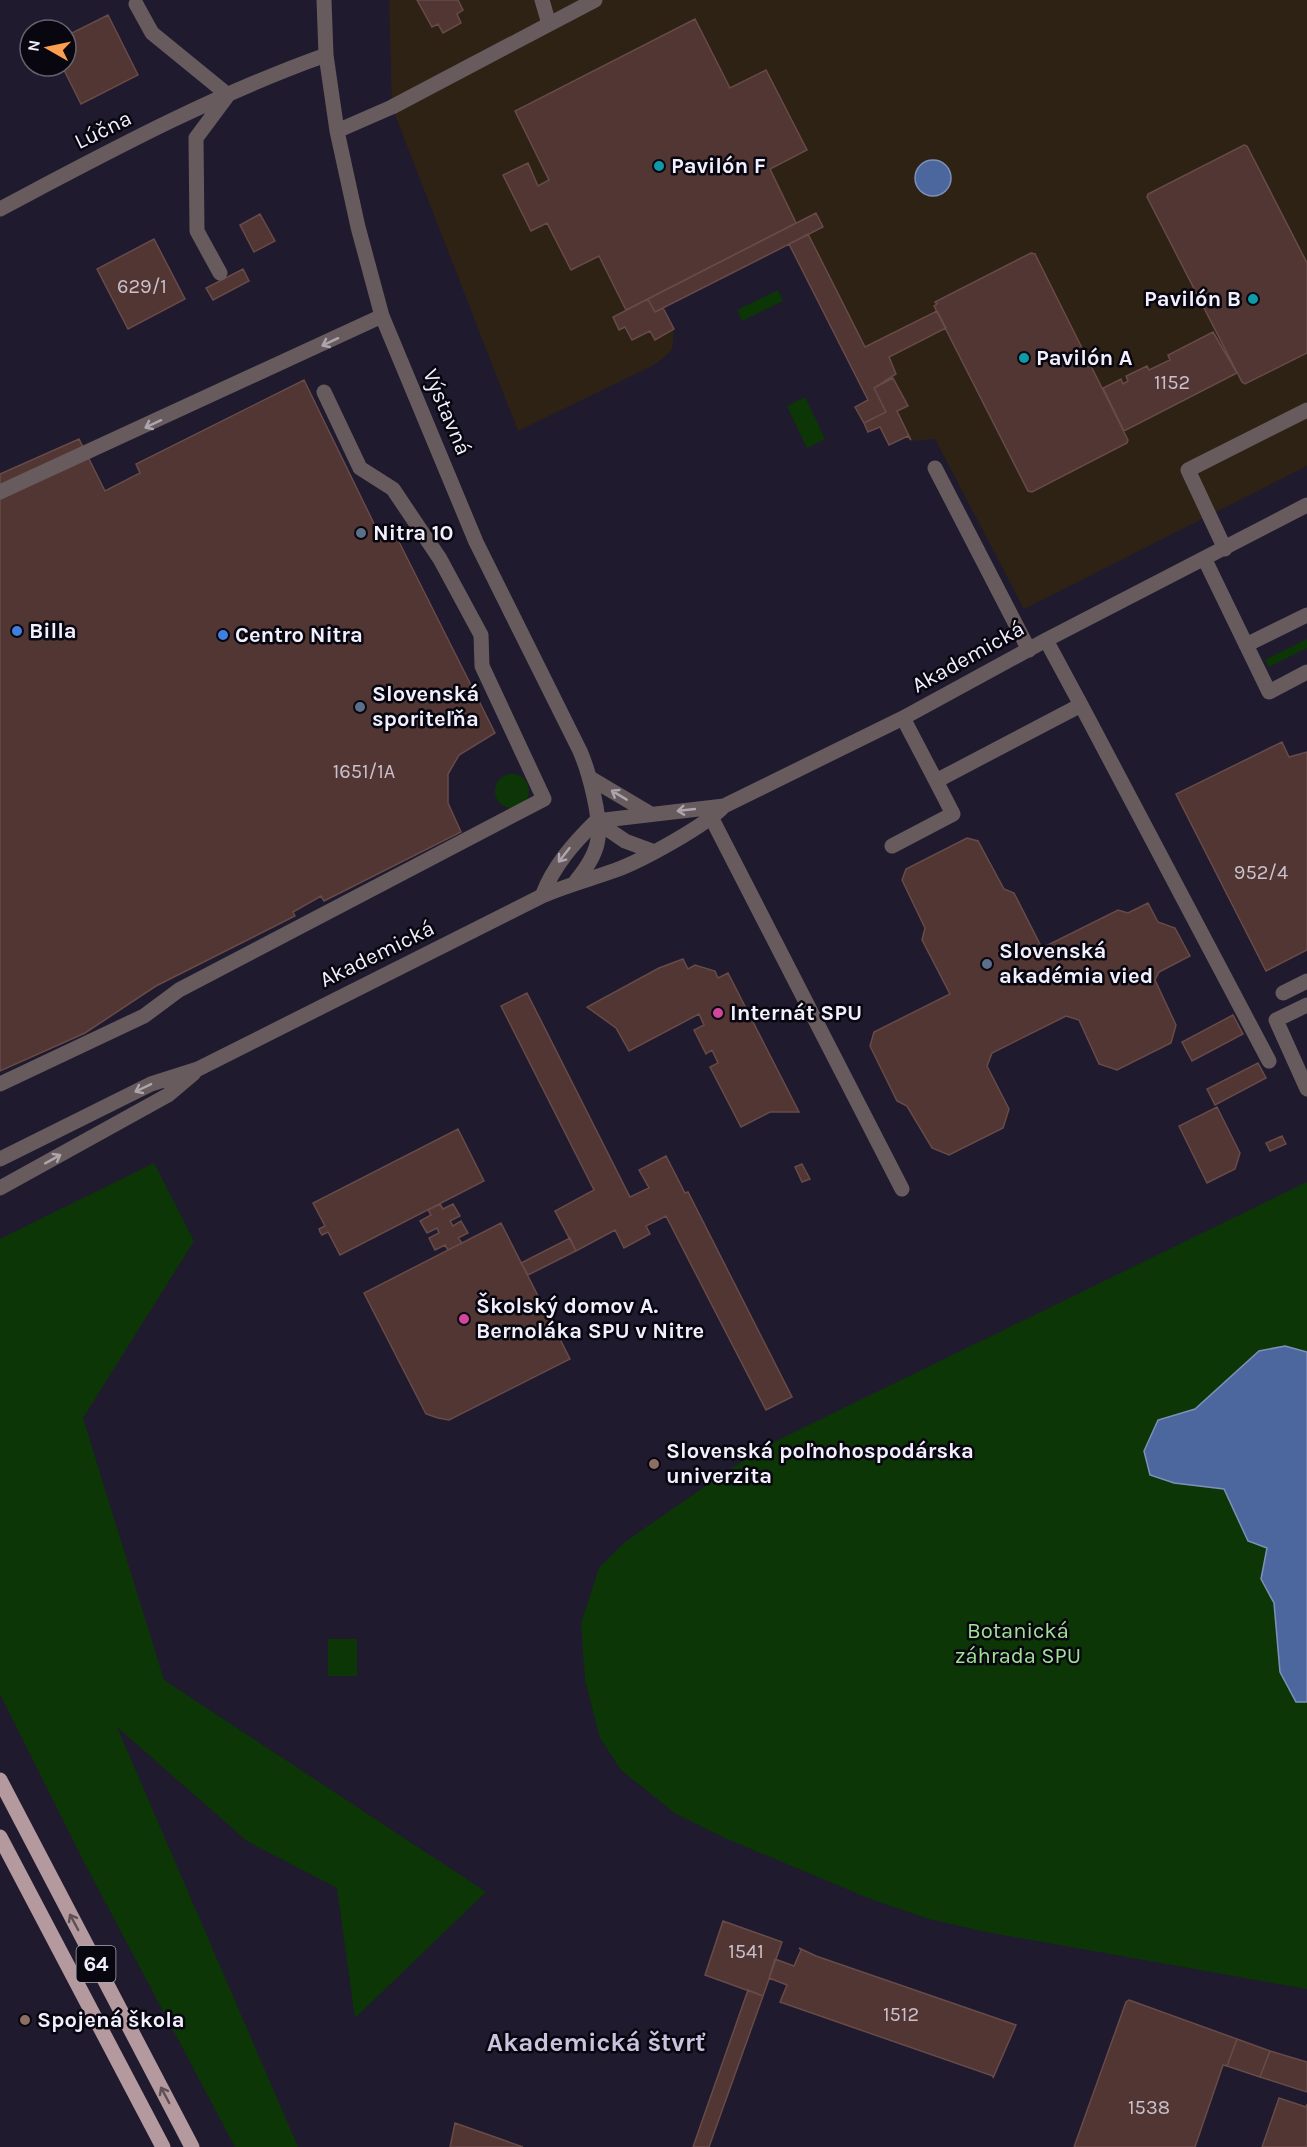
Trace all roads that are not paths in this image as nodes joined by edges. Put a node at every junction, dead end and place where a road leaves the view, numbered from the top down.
1 (324, 0) edge
2 (542, 0) edge
3 (595, 0) edge
4 (136, 4) dead end
5 (549, 24) junction
6 (326, 55) junction
7 (228, 95) junction
8 (337, 131) junction
9 (0, 209) edge
10 (220, 273) dead end
11 (382, 316) junction
12 (324, 392) dead end
13 (1307, 410) edge
14 (935, 468) dead end
15 (0, 492) edge
16 (1307, 505) edge
17 (1225, 549) junction
18 (1204, 560) junction
19 (1307, 615) edge
20 (1046, 640) junction
21 (1246, 645) junction
22 (1029, 650) junction
23 (1307, 672) edge
24 (1081, 705) junction
25 (903, 718) junction
26 (590, 778) junction
27 (936, 781) junction
28 (724, 806) junction
29 (649, 813) junction
30 (712, 819) junction
31 (596, 821) junction
32 (892, 846) dead end
33 (652, 851) junction
34 (576, 881) junction
35 (542, 896) junction
36 (1307, 981) edge
37 (1283, 993) dead end
38 (1307, 1005) edge
39 (1269, 1060) dead end
40 (198, 1069) junction
41 (0, 1084) edge
42 (1307, 1089) edge
43 (0, 1159) edge
44 (0, 1188) edge
45 (902, 1189) dead end
46 (0, 1780) edge
47 (0, 1837) edge
48 (163, 2147) edge
49 (192, 2147) edge

1 - 6 street, Výstavná
2 - 5 street
3 - 5 street
4 - 7 street
5 - 8 street
6 - 7 street, Lúčna
6 - 8 street, Výstavná
7 - 9 street, Lúčna
7 - 10 street
8 - 11 street, Výstavná
11 -> 15 street
11 - 26 street, Výstavná
12 - 41 street
13 - 17 street
14 - 22 street
16 - 17 street, Akademická
17 - 18 street, Akademická
18 - 20 street, Akademická
18 - 21 street
19 - 21 street
20 - 22 street, Akademická
20 - 24 street
21 - 23 street
22 - 25 street, Akademická
24 - 27 street
24 - 39 street
25 - 27 street
25 - 28 street, Akademická
29 -> 26 street
26 - 31 street, Výstavná
27 - 32 street
28 -> 29 street
28 - 30 street, Akademická
29 - 31 street
30 - 33 street, Akademická
30 - 45 street
31 - 33 street
31 - 34 street, Výstavná
31 -> 35 street
33 - 34 street, Akademická
34 - 35 street, Akademická
35 - 40 street, Akademická
36 - 37 street
38 - 42 street
40 -> 43 street, Akademická
44 -> 40 street, Akademická
49 -> 46 main road, 64
47 - 48 main road, 64

